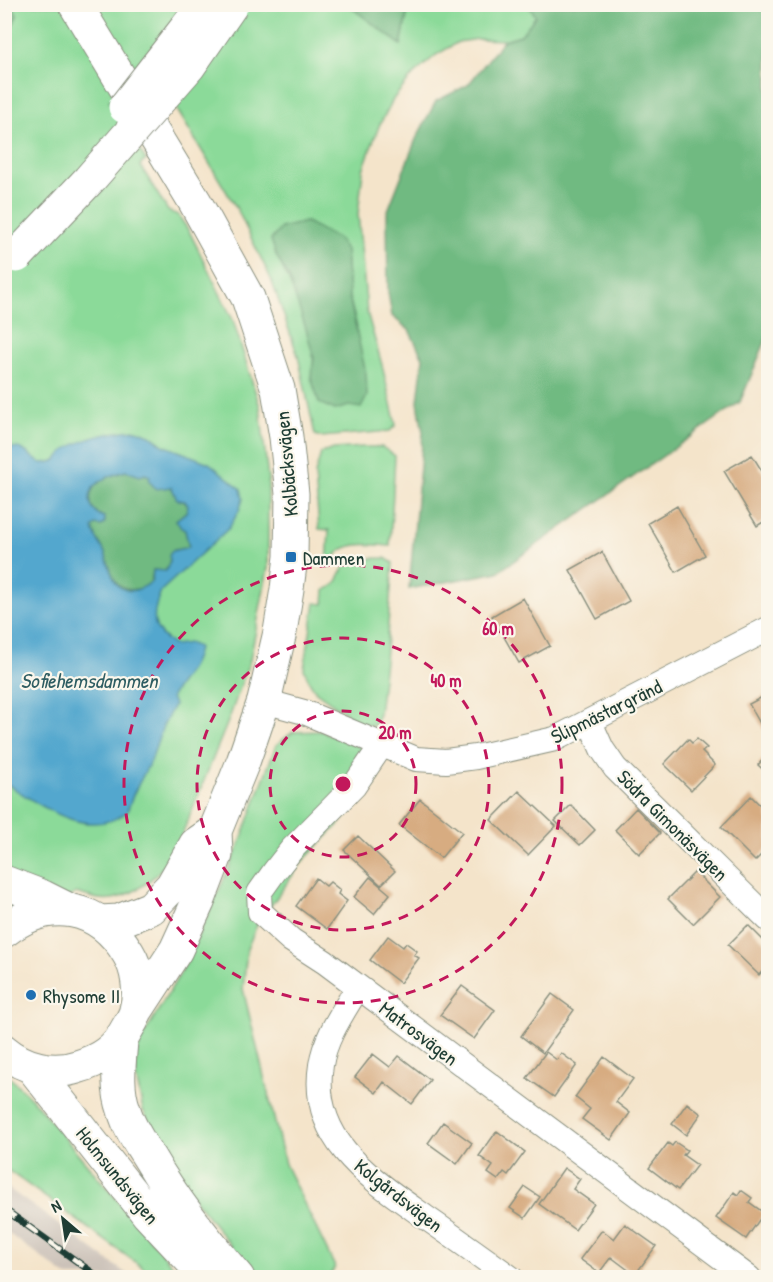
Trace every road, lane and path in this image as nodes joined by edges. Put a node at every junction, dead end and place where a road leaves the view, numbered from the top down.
1 (75, 4) edge
2 (205, 4) edge
3 (232, 4) edge
4 (11, 247) edge
5 (768, 629) edge
6 (264, 701) junction
7 (590, 722) junction
8 (381, 746) junction
9 (215, 831) junction
10 (4, 882) edge
11 (85, 916) junction
12 (768, 919) edge
13 (4, 931) edge
14 (358, 987) junction
15 (136, 1011) junction
16 (121, 1041) junction
17 (4, 1051) edge
18 (33, 1068) junction
19 (208, 1278) edge
20 (237, 1278) edge
21 (511, 1278) edge
22 (749, 1278) edge

1 - 6 main road, Kolbäcksvägen
2 - 4 main road, bridge
3 - 4 main road, bridge
5 - 7 street, Slipmästargränd
6 - 8 street, Slipmästargränd
6 - 9 main road, Kolbäcksvägen
7 - 8 street, Slipmästargränd
7 - 12 street, Södra Gimonäsvägen
8 - 14 street, Matrosvägen
9 - 11 main road, Kolbäcksvägen
9 - 15 main road, Kolbäcksvägen
10 - 11 main road
11 - 13 main road, Kolbäcksvägen
11 - 15 main road
14 - 21 street, Kolgårdsvägen
14 - 22 street, Matrosvägen
15 - 16 main road, Kolbäcksvägen
16 - 18 main road
16 - 20 main road, Holmsundsvägen
17 - 18 main road
18 - 19 main road, Holmsundsvägen

